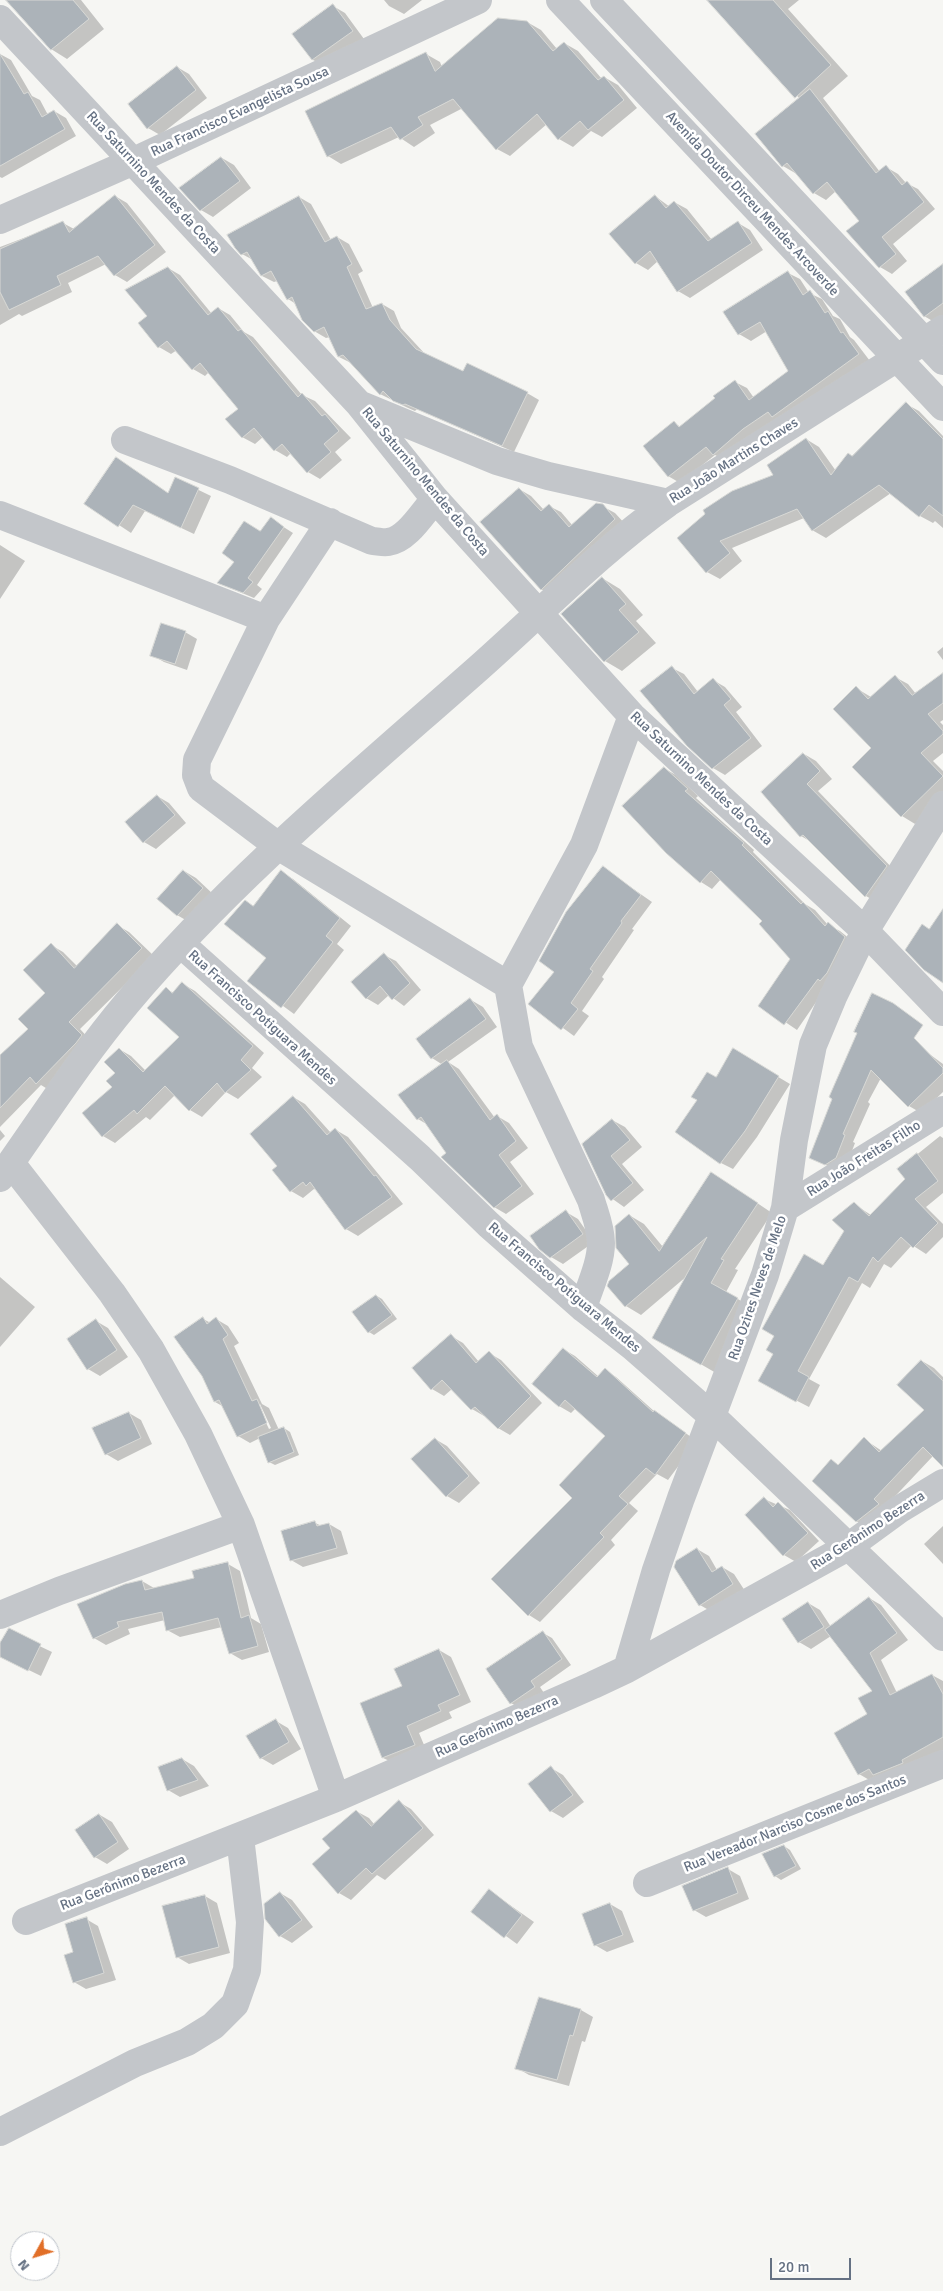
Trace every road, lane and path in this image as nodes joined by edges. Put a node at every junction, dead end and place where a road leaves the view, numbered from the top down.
1 (478, 0) edge
2 (560, 0) edge
3 (604, 0) edge
4 (0, 19) edge
5 (134, 161) junction
6 (0, 220) edge
7 (933, 335) edge
8 (897, 359) junction
9 (943, 361) edge
10 (358, 404) junction
11 (943, 408) edge
12 (125, 440) dead end
13 (435, 498) junction
14 (668, 503) junction
15 (0, 515) edge
16 (330, 522) junction
17 (540, 613) junction
18 (266, 619) junction
19 (632, 716) junction
20 (943, 805) edge
21 (278, 846) junction
22 (865, 932) junction
23 (180, 944) junction
24 (508, 985) junction
25 (943, 1012) edge
26 (943, 1110) edge
27 (5, 1170) edge
28 (785, 1208) junction
29 (583, 1308) junction
30 (713, 1417) junction
31 (943, 1483) edge
32 (241, 1525) junction
33 (848, 1547) junction
34 (0, 1615) edge
35 (943, 1637) edge
36 (627, 1669) junction
37 (943, 1764) edge
38 (336, 1798) junction
39 (240, 1837) junction
40 (647, 1883) dead end
41 (26, 1921) dead end
42 (0, 2132) edge

1 - 5 street, Rua Francisco Evangelista Sousa
2 - 8 street, Avenida Doutor Dirceu Mendes Arcoverde
3 - 7 street
4 - 5 street, Rua Saturnino Mendes da Costa
5 - 6 street, Rua Francisco Evangelista Sousa
5 - 10 street, Rua Saturnino Mendes da Costa
7 - 8 street, Rua João Martins Chaves
7 - 9 street
8 - 11 street, Avenida Doutor Dirceu Mendes Arcoverde
8 - 14 street, Rua João Martins Chaves
10 - 13 street, Rua Saturnino Mendes da Costa
10 - 14 street
12 - 16 street
13 - 16 street
13 - 17 street, Rua Saturnino Mendes da Costa
14 - 17 street, Rua João Martins Chaves
15 - 18 street
16 - 18 street
17 - 19 street, Rua Saturnino Mendes da Costa
17 - 21 street, Rua João Martins Chaves
18 - 21 street
19 - 22 street, Rua Saturnino Mendes da Costa
19 - 24 street
20 - 22 street, Rua Ozires Neves de Melo
21 - 23 street, Rua João Martins Chaves
21 - 24 street
22 - 25 street, Rua Saturnino Mendes da Costa
22 - 28 street, Rua Ozires Neves de Melo
23 - 27 street, Rua João Martins Chaves
23 - 29 street, Rua Francisco Potiguara Mendes
24 - 29 street
26 - 28 street, Rua João Freitas Filho
27 - 32 street
28 - 30 street, Rua Ozires Neves de Melo
29 - 30 street, Rua Francisco Potiguara Mendes
30 - 33 street, Rua Francisco Potiguara Mendes
30 - 36 street, Rua Ozires Neves de Melo
31 - 33 street, Rua Gerônimo Bezerra
32 - 34 street
32 - 38 street
33 - 35 street, Rua Francisco Potiguara Mendes
33 - 36 street, Rua Gerônimo Bezerra
36 - 38 street, Rua Gerônimo Bezerra
37 - 40 street, Rua Vereador Narciso Cosme dos Santos
38 - 39 street, Rua Gerônimo Bezerra
39 - 41 street, Rua Gerônimo Bezerra
39 - 42 street

